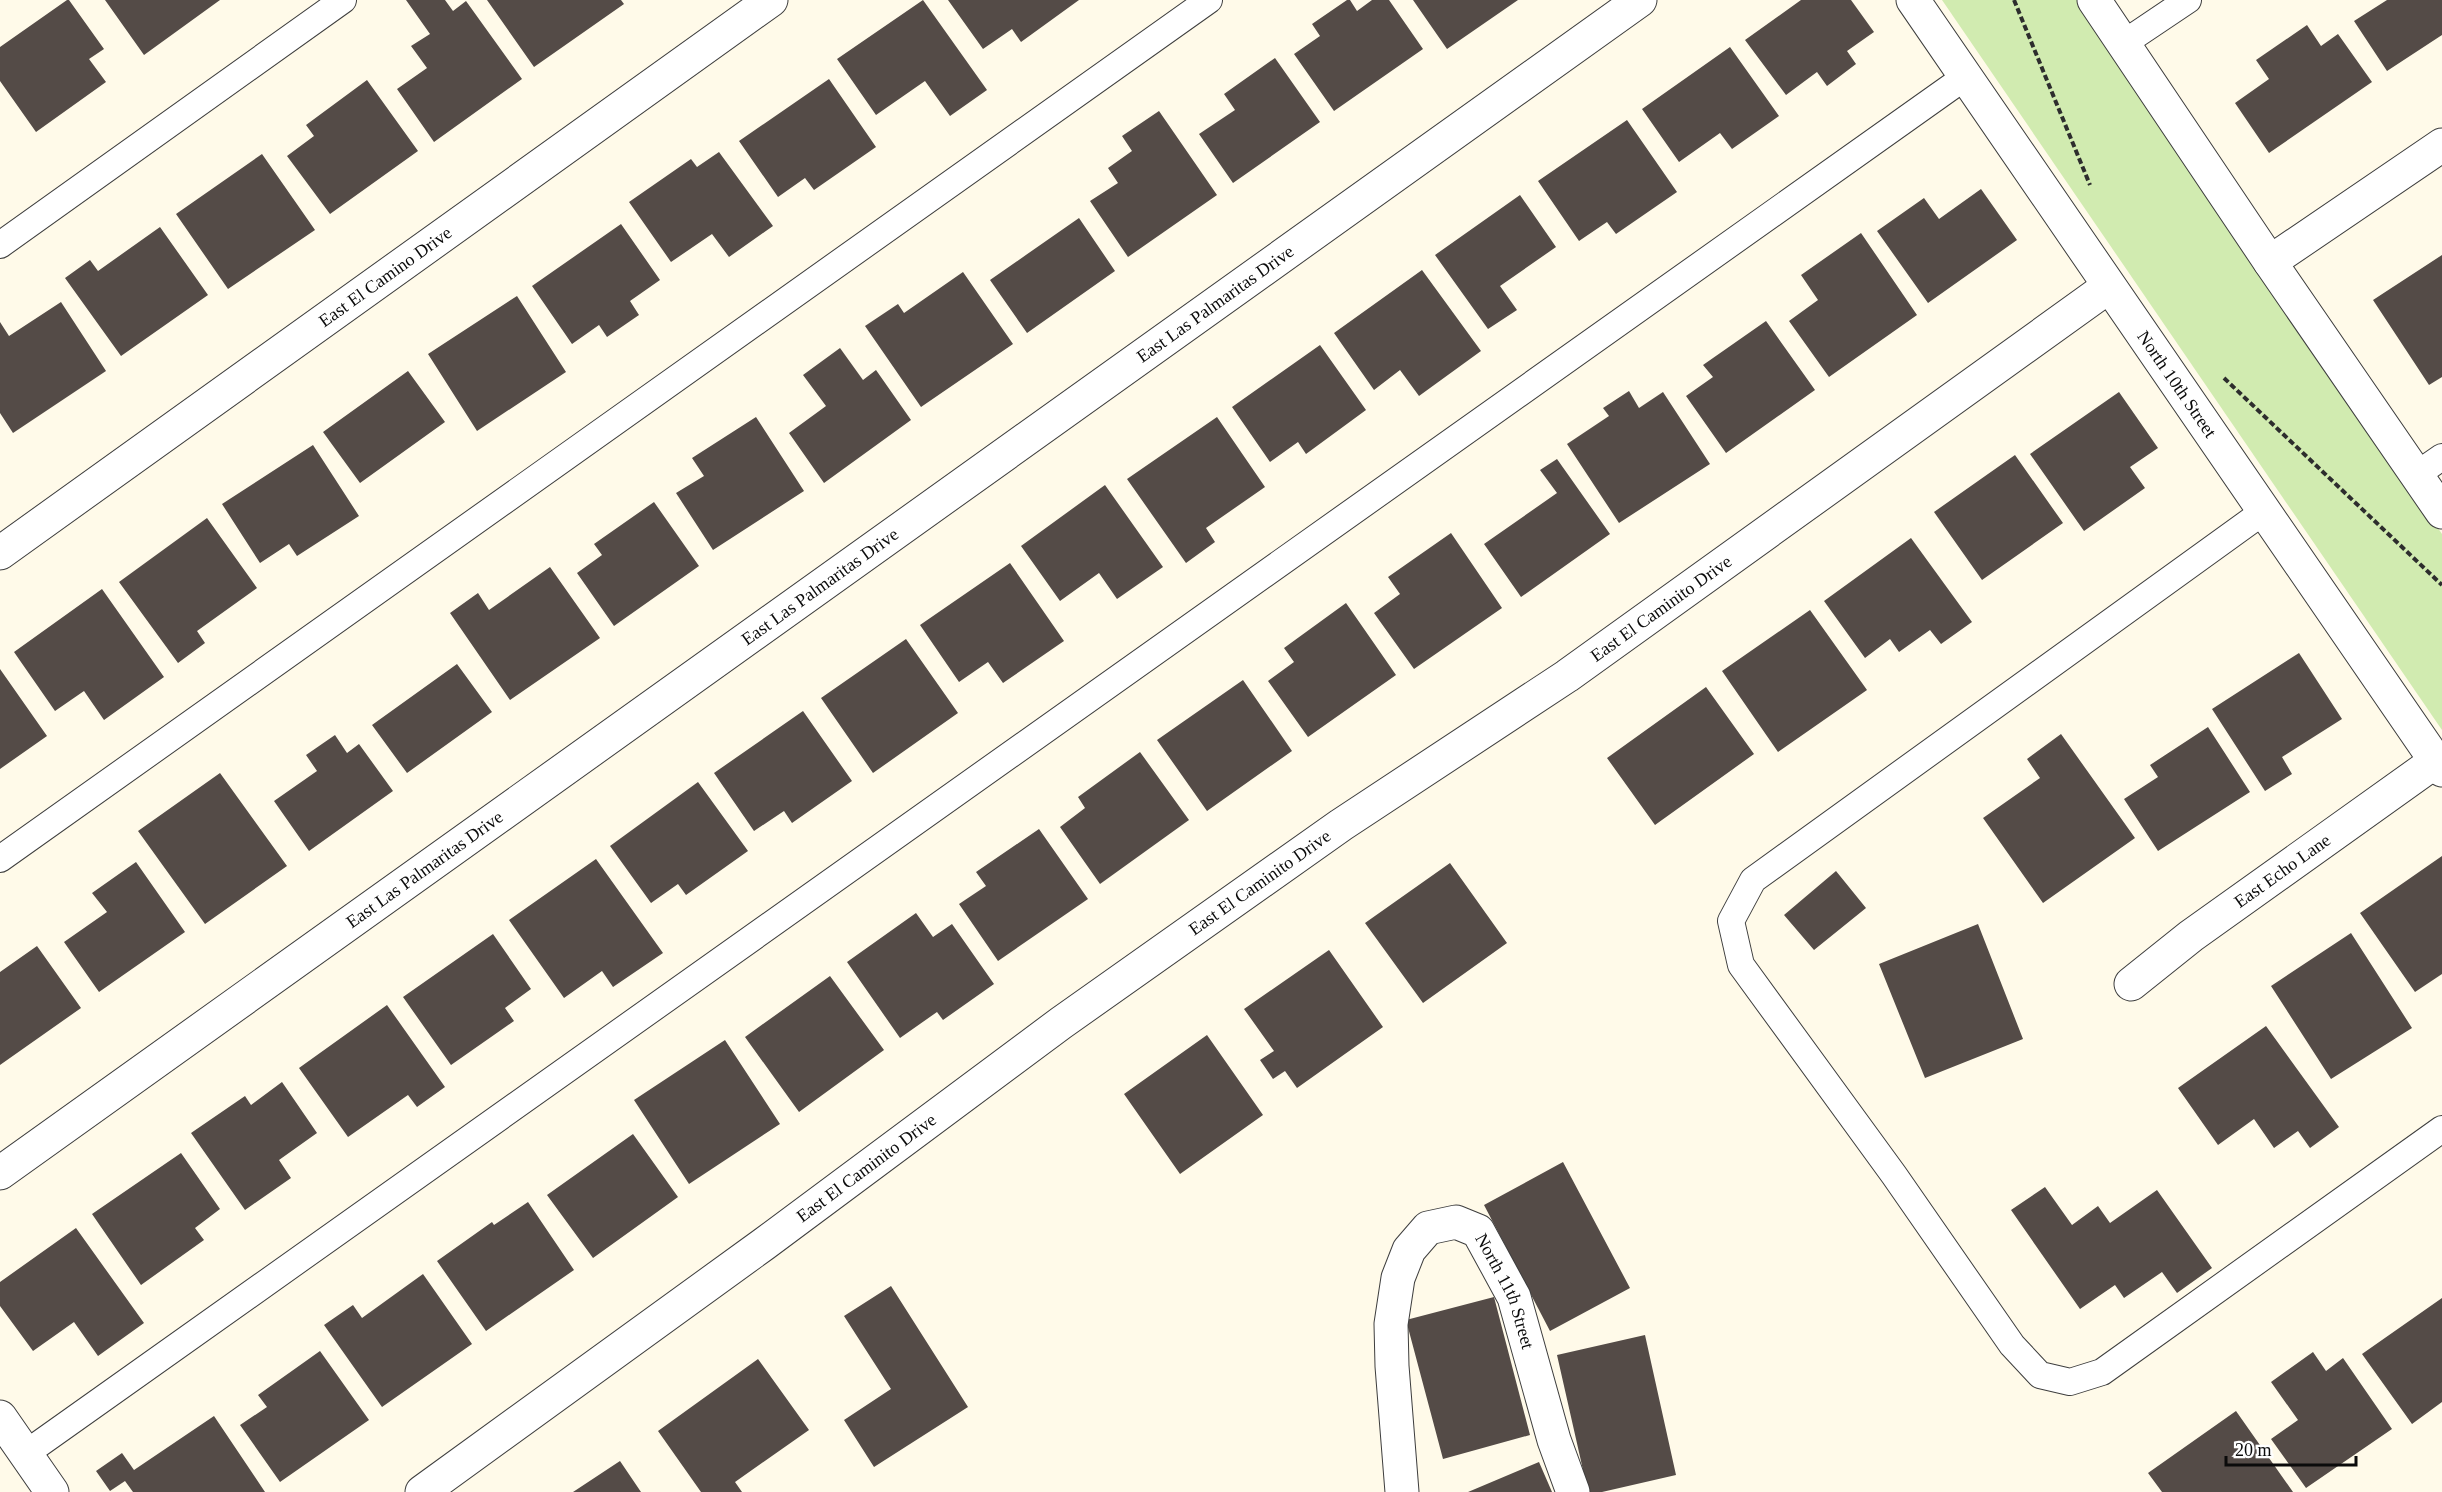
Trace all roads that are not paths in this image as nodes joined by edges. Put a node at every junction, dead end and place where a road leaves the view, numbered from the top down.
1 (343, 0) edge
2 (771, 0) edge
3 (1209, 0) edge
4 (1640, 0) edge
5 (1913, 0) edge
6 (2094, 0) edge
7 (2188, 0) edge
8 (2124, 44) junction
9 (1965, 77) junction
10 (2442, 145) edge
11 (0, 245) edge
12 (2270, 261) junction
13 (2108, 286) junction
14 (2429, 466) edge
15 (2263, 512) junction
16 (2442, 512) edge
17 (0, 553) edge
18 (2439, 766) edge
19 (0, 860) edge
20 (2131, 984) dead end
21 (2442, 1129) edge
22 (0, 1173) edge
23 (0, 1417) edge
24 (25, 1454) junction
25 (52, 1492) edge
26 (422, 1492) edge
27 (1402, 1492) edge
28 (1572, 1492) edge

1 - 11 lane
2 - 17 street, East El Camino Drive
3 - 19 lane
4 - 22 street, East Las Palmaritas Drive
5 - 9 street, North 10th Street
6 - 8 street
7 - 8 lane
8 - 12 street
9 - 13 street, North 10th Street
9 - 24 lane
10 - 12 street
12 - 14 street
13 - 15 street, North 10th Street
13 - 26 street, East El Caminito Drive
14 - 16 street
15 - 18 street, North 10th Street
15 - 21 lane
18 - 20 street, East Echo Lane
23 - 24 street
24 - 25 street
27 - 28 street, North 11th Street

